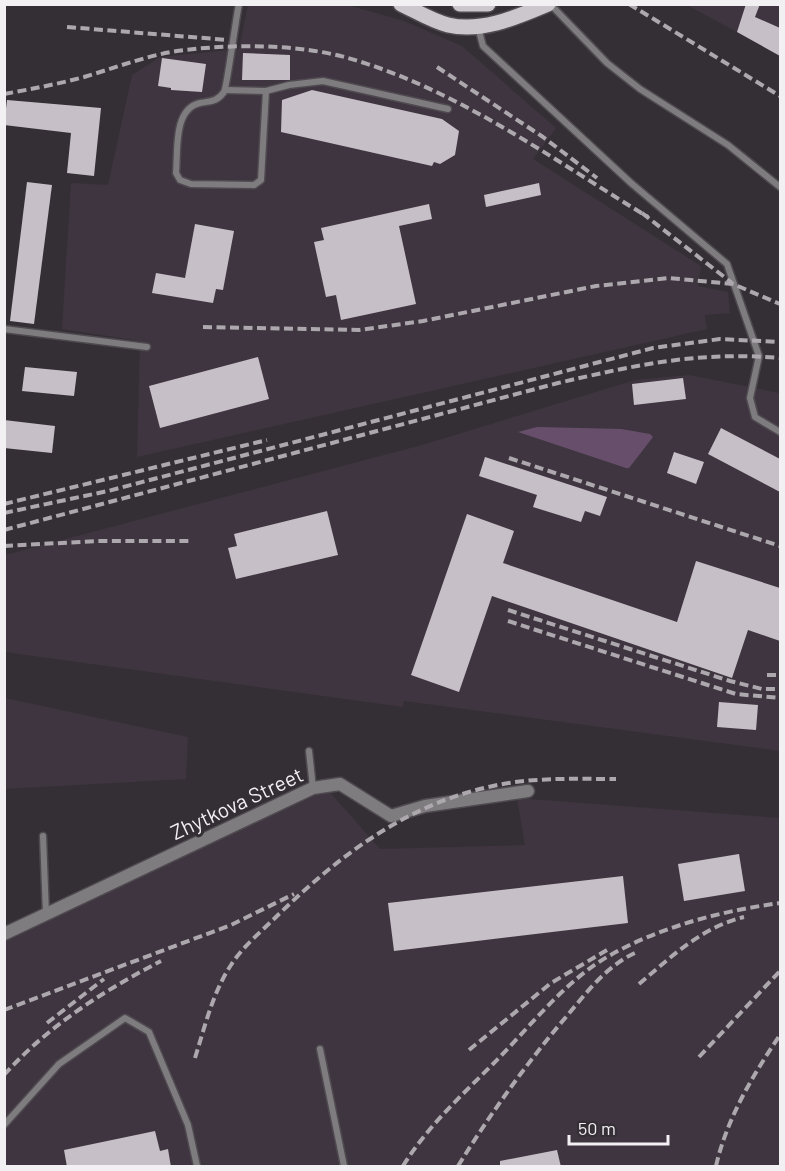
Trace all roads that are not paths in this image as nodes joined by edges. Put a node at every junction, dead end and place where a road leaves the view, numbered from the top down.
1 (239, 4) edge
2 (401, 4) edge
3 (460, 4) edge
4 (488, 4) edge
5 (549, 4) edge
6 (477, 27) junction
7 (225, 90) junction
8 (266, 91) junction
9 (448, 109) dead end
10 (780, 188) edge
11 (4, 329) edge
12 (147, 347) dead end
13 (780, 432) edge
14 (309, 751) dead end
15 (313, 788) junction
16 (528, 791) dead end
17 (43, 836) dead end
18 (46, 915) junction
19 (4, 934) edge
20 (320, 1049) dead end
21 (4, 1125) edge
22 (197, 1167) edge
23 (344, 1167) edge

1 - 7 lane
2 - 6 main road
3 - 4 main road
5 - 6 main road
5 - 10 lane
6 - 13 lane
7 - 8 lane
7 - 8 lane
8 - 9 lane
11 - 12 lane
14 - 15 lane
15 - 16 street, Zhytkova Street
15 - 18 street, Zhytkova Street
17 - 18 lane
18 - 19 street, Zhytkova Street
20 - 23 lane
21 - 22 lane

